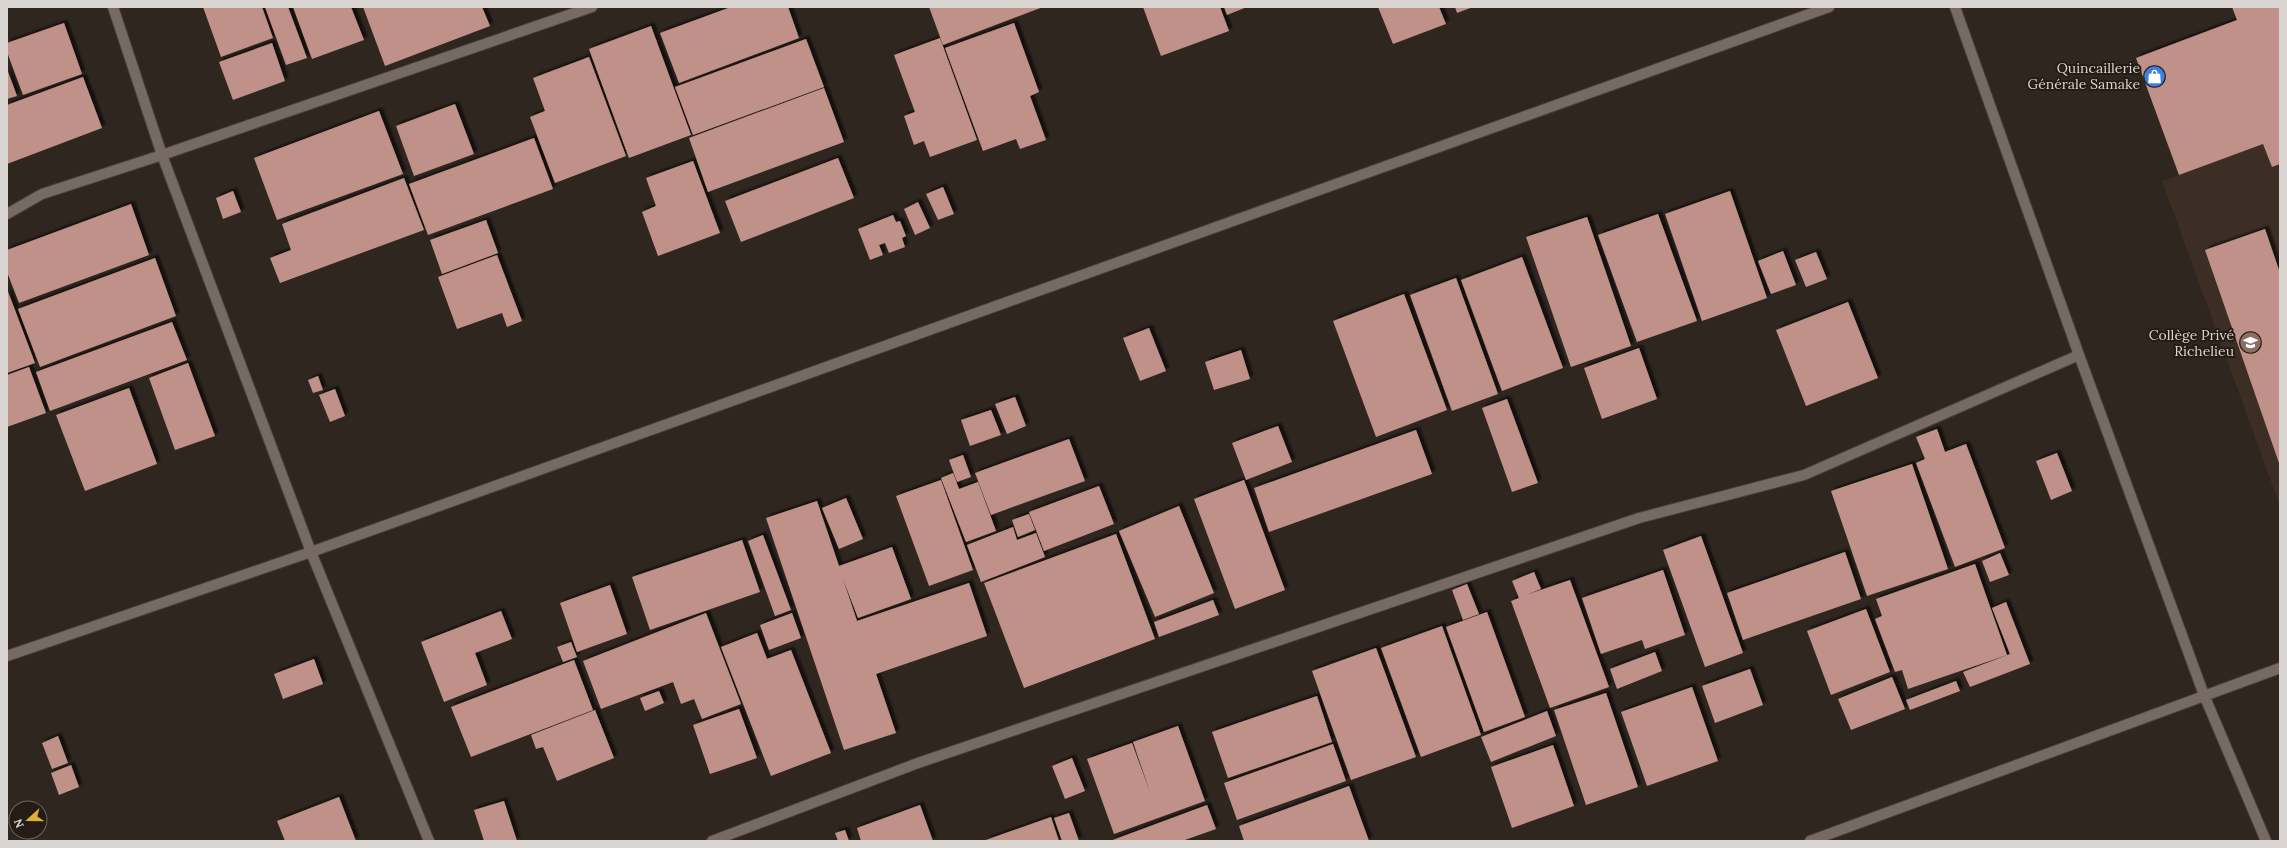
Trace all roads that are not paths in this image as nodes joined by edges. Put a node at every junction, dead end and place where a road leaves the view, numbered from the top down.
1 (113, 7) edge
2 (592, 7) edge
3 (1829, 7) edge
4 (1955, 7) edge
5 (162, 155) junction
6 (7, 214) edge
7 (2079, 355) junction
8 (311, 552) junction
9 (7, 656) edge
10 (2280, 668) edge
11 (2204, 695) junction
12 (429, 841) edge
13 (712, 841) edge
14 (1810, 841) edge
15 (2266, 841) edge

1 - 5 street
2 - 5 street
3 - 8 street
4 - 7 street
5 - 6 street
5 - 8 street
7 - 11 street
7 - 13 street
8 - 9 street
8 - 12 street
10 - 11 street
11 - 14 street
11 - 15 street

